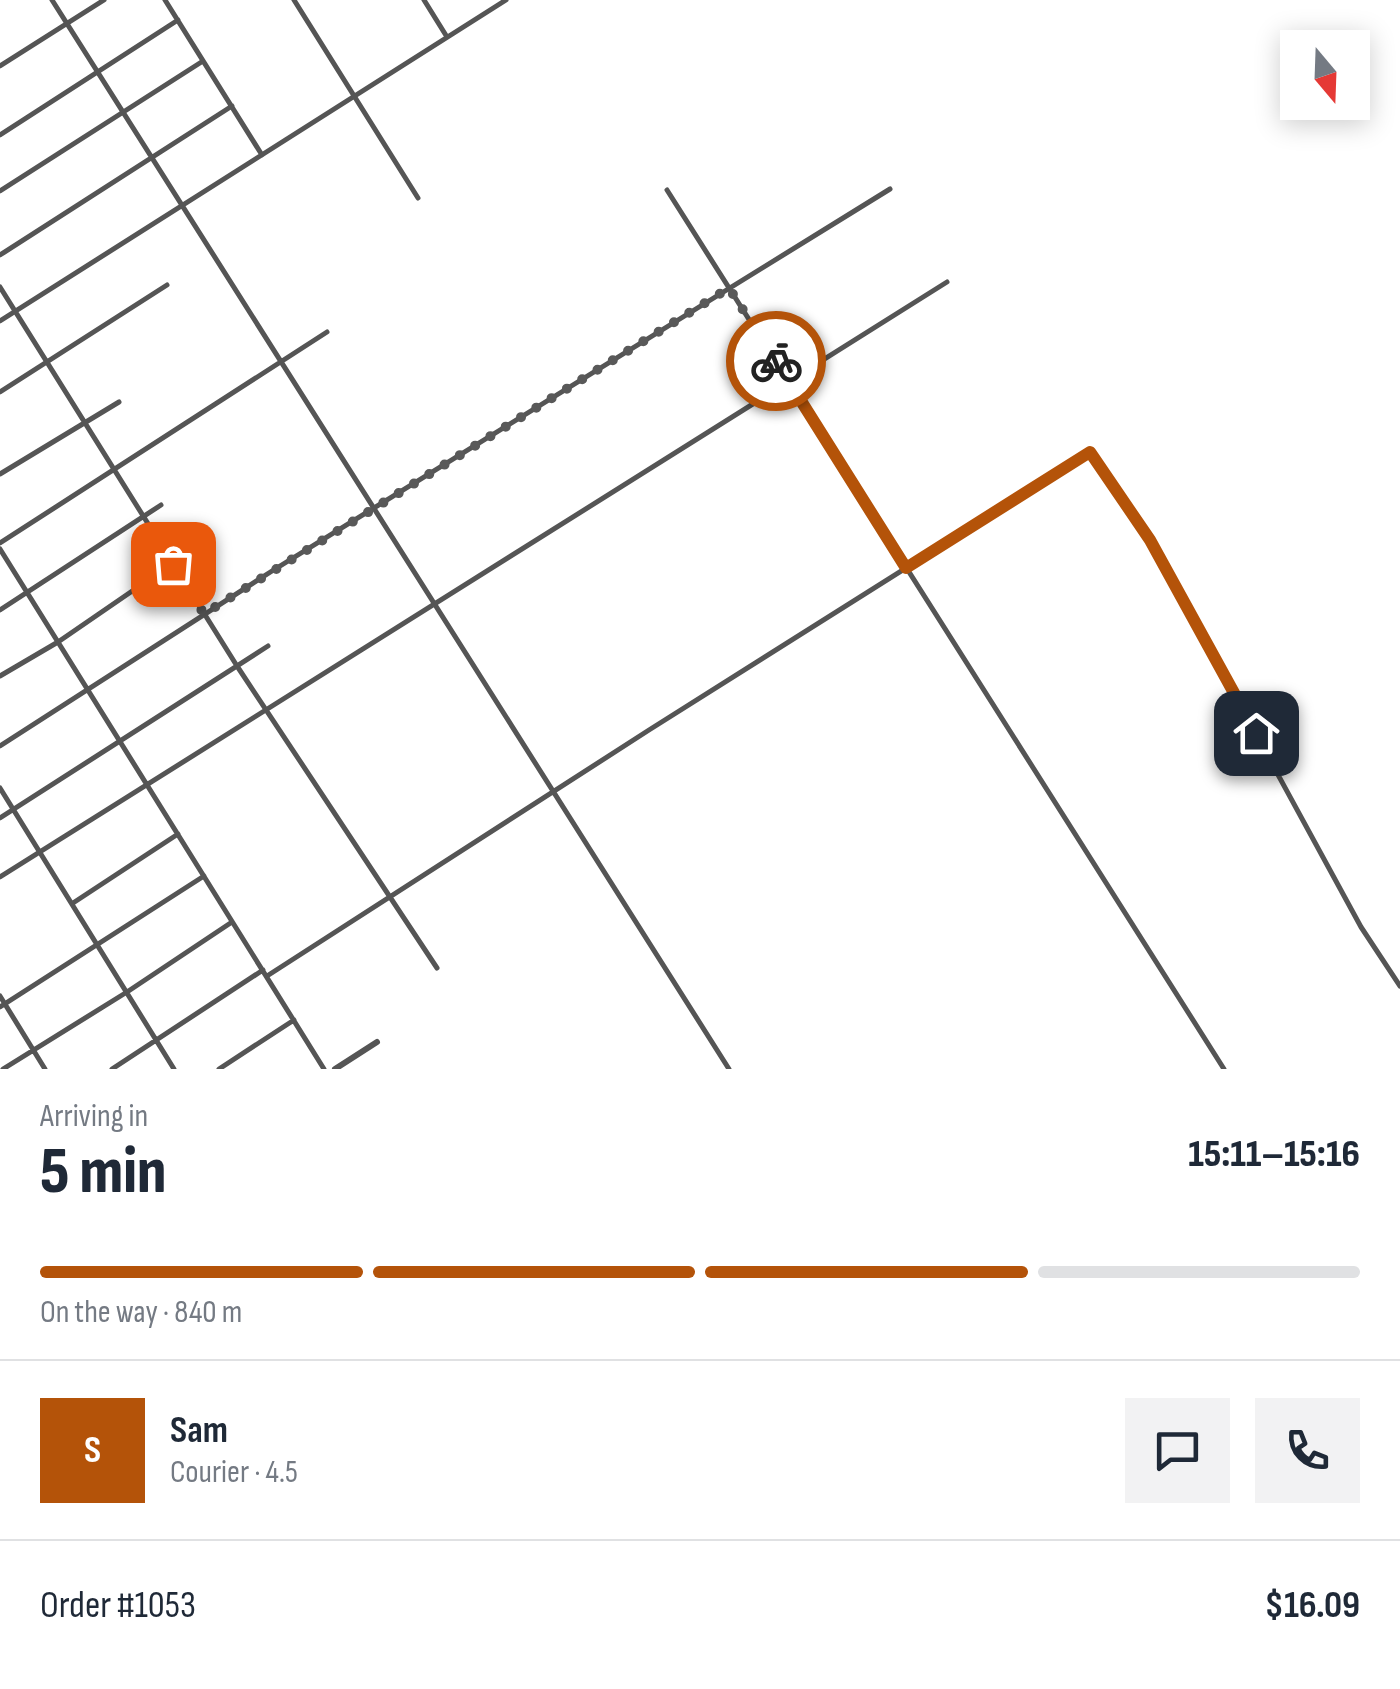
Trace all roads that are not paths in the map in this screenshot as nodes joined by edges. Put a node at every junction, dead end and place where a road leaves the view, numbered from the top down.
1 (52, 0) edge
2 (104, 0) edge
3 (165, 0) edge
4 (294, 0) edge
5 (424, 0) edge
6 (506, 0) edge
7 (178, 20) junction
8 (67, 23) junction
9 (448, 37) junction
10 (203, 61) junction
11 (0, 66) edge
12 (98, 72) junction
13 (356, 95) junction
14 (232, 106) junction
15 (124, 112) junction
16 (0, 135) edge
17 (262, 155) junction
18 (153, 157) junction
19 (890, 189) dead end
20 (667, 190) dead end
21 (0, 191) edge
22 (418, 198) dead end
23 (183, 205) junction
24 (0, 255) edge
25 (947, 282) dead end
26 (167, 285) dead end
27 (0, 288) edge
28 (729, 288) junction
29 (15, 312) junction
30 (0, 321) edge
31 (327, 332) dead end
32 (282, 361) junction
33 (47, 362) junction
34 (788, 381) junction
35 (0, 392) edge
36 (119, 402) dead end
37 (85, 423) junction
38 (114, 470) junction
39 (0, 474) edge
40 (161, 506) dead end
41 (374, 507) junction
42 (144, 517) junction
43 (0, 546) edge
44 (174, 563) junction
45 (906, 568) junction
46 (28, 593) junction
47 (435, 603) junction
48 (0, 610) edge
49 (204, 614) junction
50 (58, 642) junction
51 (268, 646) dead end
52 (237, 666) junction
53 (0, 676) edge
54 (87, 689) junction
55 (266, 710) junction
56 (120, 740) junction
57 (0, 746) edge
58 (147, 784) junction
59 (0, 788) edge
60 (554, 791) junction
61 (14, 809) junction
62 (0, 818) edge
63 (178, 834) junction
64 (40, 851) junction
65 (0, 876) edge
66 (204, 876) junction
67 (390, 896) junction
68 (73, 903) junction
69 (232, 922) junction
70 (98, 944) junction
71 (436, 968) dead end
72 (265, 973) junction
73 (1400, 986) edge
74 (127, 992) junction
75 (0, 996) edge
76 (2, 1005) edge
77 (294, 1020) junction
78 (156, 1040) junction
79 (377, 1042) dead end
80 (34, 1051) junction
81 (3, 1069) edge
82 (46, 1069) edge
83 (112, 1069) edge
84 (174, 1069) edge
85 (219, 1069) edge
86 (324, 1069) edge
87 (335, 1069) edge
88 (729, 1069) edge
89 (1224, 1069) edge

1 - 8 street
2 - 8 street
3 - 7 street
4 - 13 street
5 - 9 street
6 - 9 street
7 - 10 street
7 - 12 street
8 - 11 street
8 - 12 street
9 - 13 street
10 - 14 street
10 - 15 street
12 - 15 street
12 - 16 street
13 - 17 street
13 - 22 street
14 - 17 street
14 - 18 street
15 - 18 street
15 - 21 street
17 - 23 street
18 - 23 street
18 - 24 street
19 - 28 street
20 - 28 street
23 - 29 street
23 - 32 street
25 - 34 street
26 - 33 street
27 - 29 street
28 - 34 street
28 - 41 street
29 - 30 street
29 - 33 street
31 - 32 street
32 - 38 street
32 - 41 street
33 - 35 street
33 - 37 street
34 - 45 street
34 - 47 street
36 - 37 street
37 - 38 street
37 - 39 street
38 - 42 street
38 - 43 street
40 - 42 street
41 - 47 street
41 - 49 street
42 - 44 street
42 - 46 street
43 - 46 street
44 - 49 street
44 - 50 street
45 - 60 street
45 - 73 street
45 - 89 street
46 - 48 street
46 - 50 street
47 - 55 street
47 - 60 street
49 - 52 street
49 - 54 street
50 - 53 street
50 - 54 street
51 - 52 street
52 - 55 street
52 - 56 street
54 - 56 street
54 - 57 street
55 - 58 street
55 - 67 street
56 - 58 street
56 - 61 street
58 - 63 street
58 - 64 street
59 - 61 street
60 - 67 street
60 - 88 street
61 - 62 street
61 - 64 street
63 - 66 street
63 - 68 street
64 - 65 street
64 - 68 street
66 - 69 street
66 - 70 street
67 - 71 street
67 - 72 street
68 - 70 street
69 - 72 street
69 - 74 street
70 - 74 street
70 - 76 street
72 - 77 street
72 - 78 street
74 - 78 street
74 - 80 street
75 - 76 street
76 - 80 street
77 - 85 street
77 - 86 street
78 - 83 street
78 - 84 street
79 - 87 street
80 - 81 street
80 - 82 street

